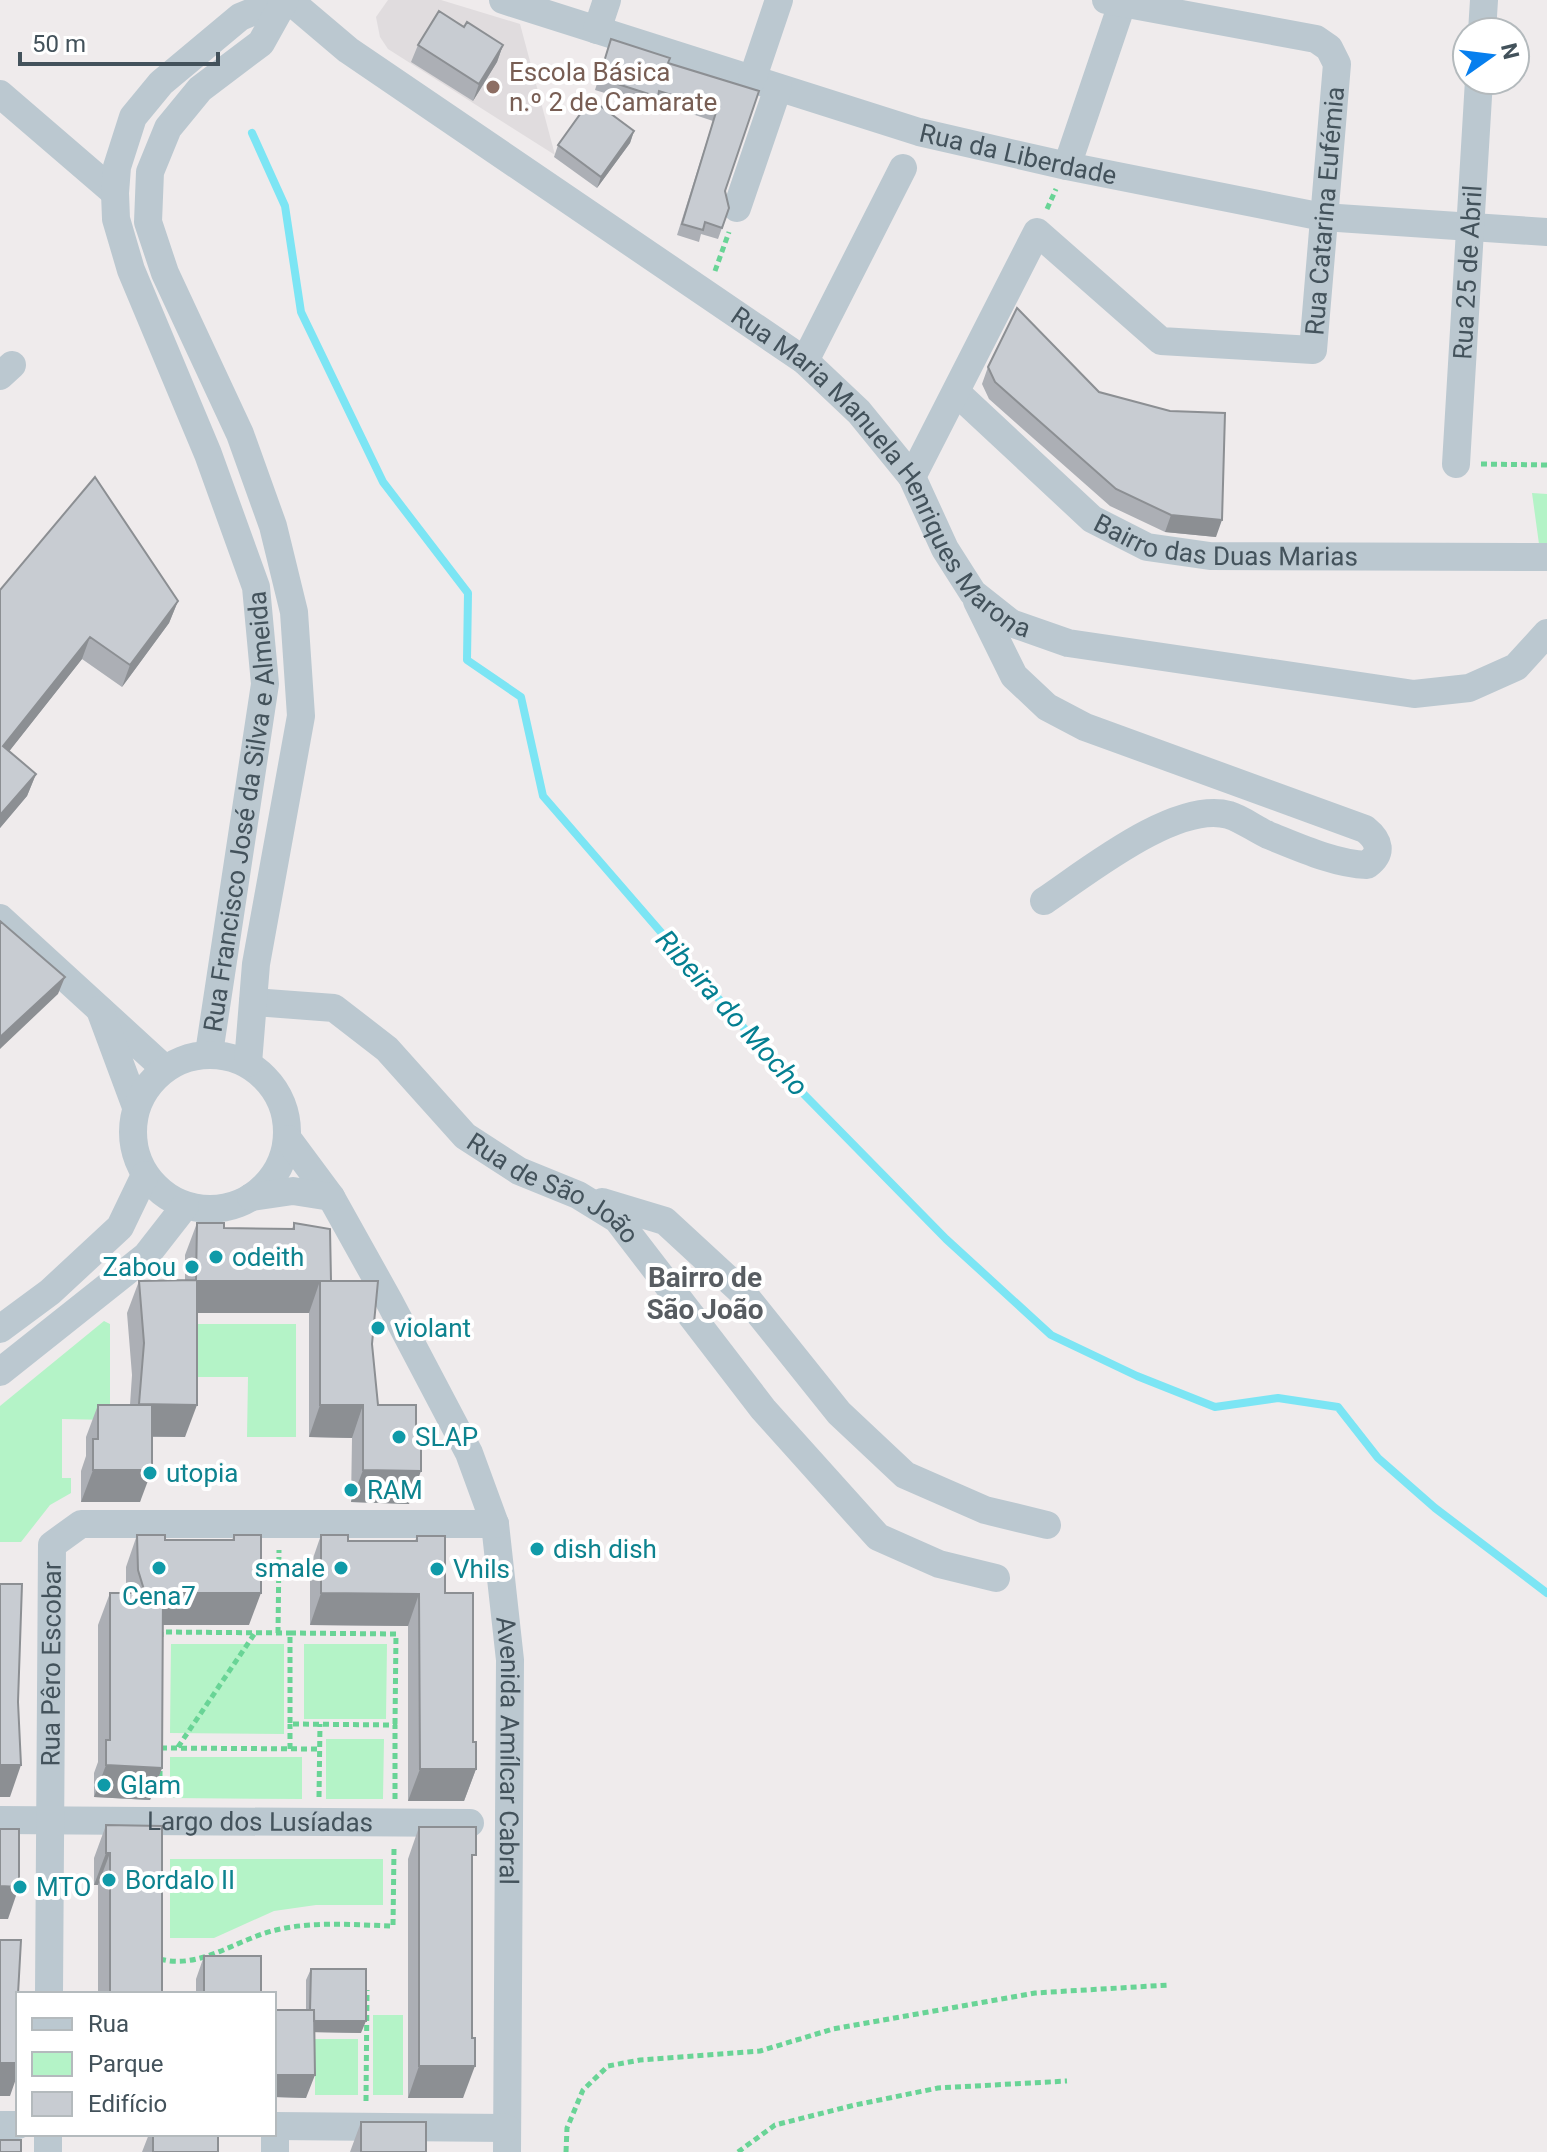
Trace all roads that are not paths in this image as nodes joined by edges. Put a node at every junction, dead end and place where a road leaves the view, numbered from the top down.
1 (285, 0) edge
2 (503, 0) edge
3 (607, 0) edge
4 (779, 0) edge
5 (1114, 2) edge
6 (597, 30) junction
7 (765, 84) junction
8 (0, 94) edge
9 (1478, 96) edge
10 (1067, 166) junction
11 (903, 168) dead end
12 (115, 193) junction
13 (737, 208) road end
14 (1323, 217) junction
15 (1469, 227) junction
16 (1547, 232) edge
17 (805, 361) junction
18 (958, 394) junction
19 (1456, 464) road end
20 (912, 477) junction
21 (1547, 557) edge
22 (973, 593) junction
23 (1547, 633) edge
24 (1044, 901) dead end
25 (0, 918) edge
26 (253, 1002) junction
27 (98, 1006) junction
28 (209, 1053) junction
29 (248, 1063) junction
30 (164, 1068) junction
31 (136, 1107) junction
32 (288, 1139) junction
33 (145, 1175) junction
34 (578, 1195) junction
35 (251, 1197) junction
36 (331, 1197) junction
37 (185, 1206) junction
38 (0, 1329) edge
39 (0, 1372) edge
40 (495, 1524) junction
41 (1047, 1525) dead end
42 (996, 1578) dead end
43 (0, 1820) edge
44 (49, 1820) junction
45 (470, 1823) edge
46 (49, 1992) edge
47 (276, 2126) edge
48 (507, 2140) edge

1 - 12 street, Rua Francisco José da Silva e Almeida
1 - 17 street, Rua Maria Manuela Henriques Marona
1 - 26 street, Rua Francisco José da Silva e Almeida
2 - 6 street, Rua da Liberdade
3 - 6 street
4 - 7 street
5 - 10 street, Rua Catarina Eufémia
5 - 14 street, Rua Catarina Eufémia
6 - 7 street, Rua da Liberdade
7 - 10 street, Rua da Liberdade
7 - 13 street
8 - 12 street
9 - 15 street, Rua 25 de Abril
10 - 14 street, Rua da Liberdade
11 - 17 street
12 - 28 street, Rua Francisco José da Silva e Almeida
14 - 15 street, Rua da Liberdade
14 - 18 street, Rua Catarina Eufémia
15 - 16 street, Rua da Liberdade
15 - 19 street, Rua 25 de Abril
17 - 20 street, Rua Maria Manuela Henriques Marona
18 - 20 street
18 - 21 street, Bairro das Duas Marias
20 - 22 street, Rua Maria Manuela Henriques Marona
22 - 23 street, Rua Maria Manuela Henriques Marona
22 - 24 street
25 - 27 street
26 - 29 street, Rua Francisco José da Silva e Almeida
26 - 34 street, Rua de São João
27 - 30 street
27 - 31 street
28 - 29 street
28 - 30 street
29 - 32 street
30 - 31 street
31 - 33 street
32 - 35 street
32 - 36 street, Avenida Amílcar Cabral
33 - 37 street
33 - 38 street
34 - 41 street
34 - 42 street, Rua de São João
35 - 36 street
35 - 37 street
36 - 40 street, Avenida Amílcar Cabral
37 - 39 street
40 - 44 street, Rua Pêro Escobar
40 - 48 street, Avenida Amílcar Cabral
43 - 44 street, Largo dos Lusíadas
44 - 45 street, Largo dos Lusíadas
44 - 46 street, Rua Pêro Escobar
47 - 48 street

